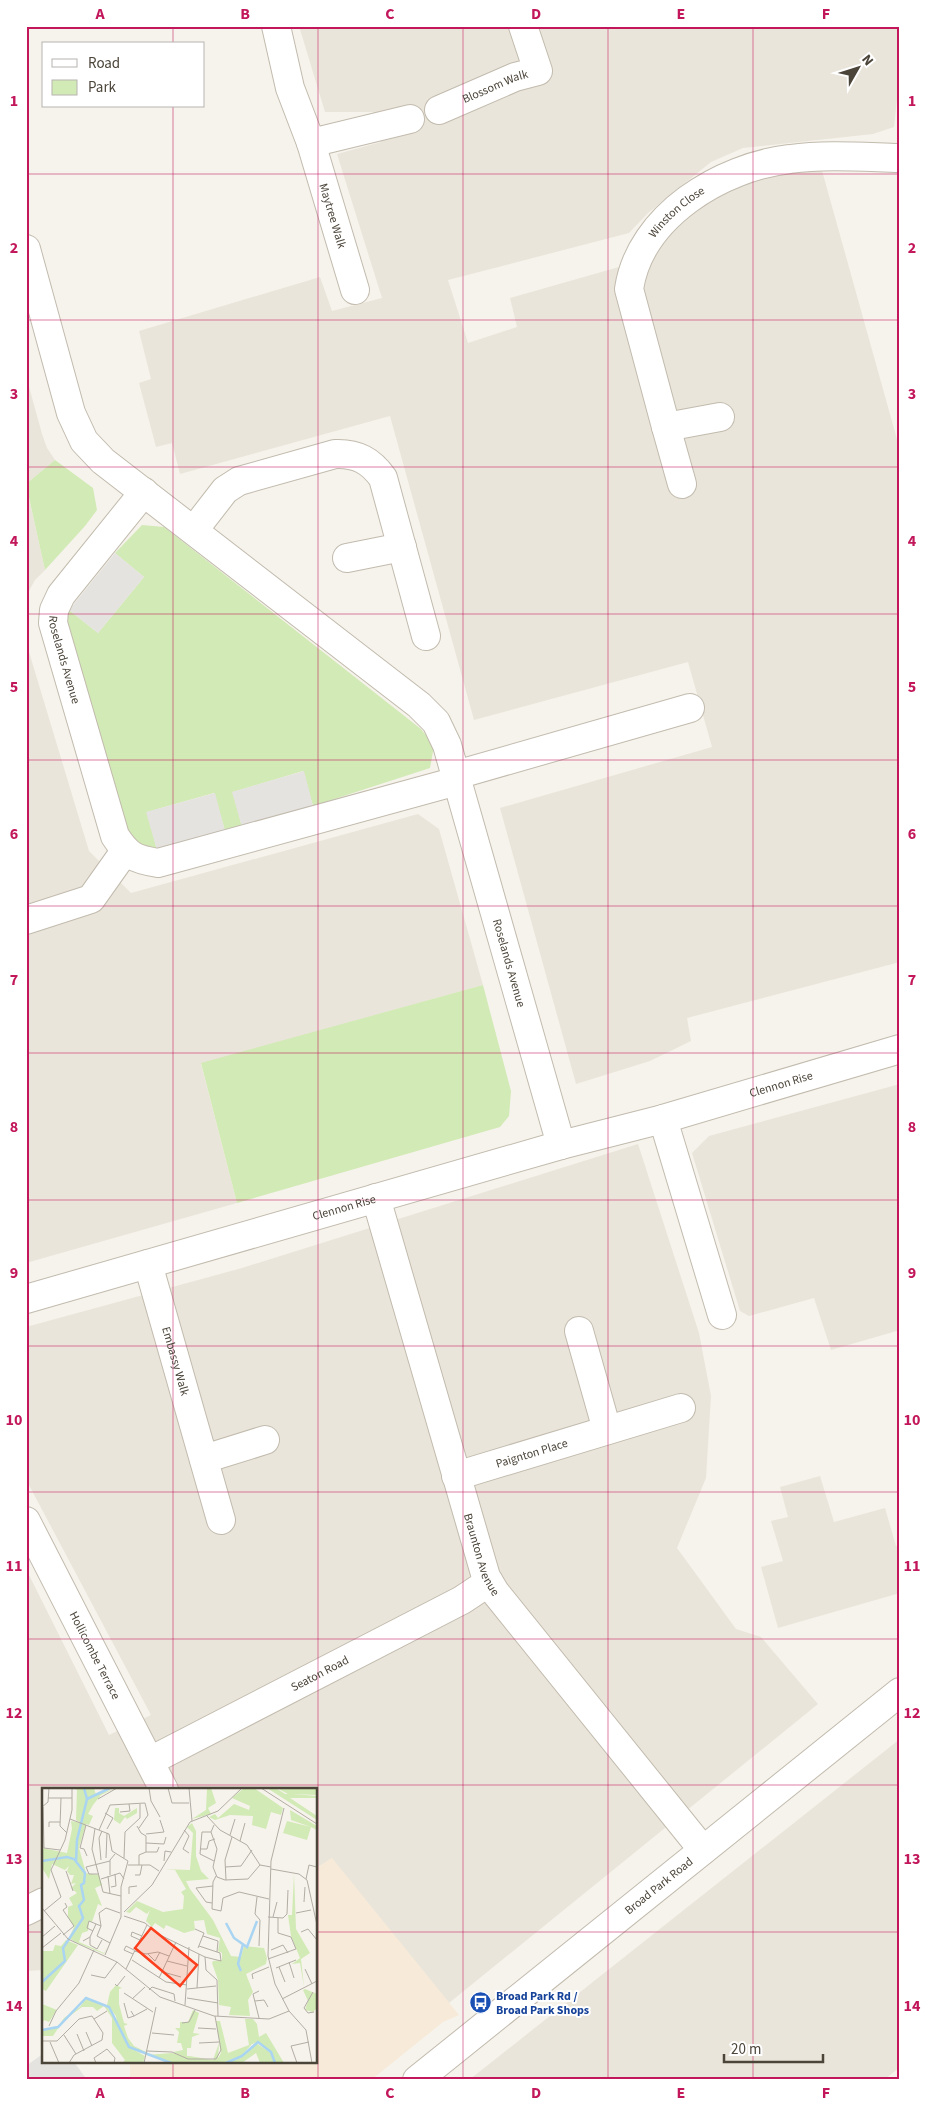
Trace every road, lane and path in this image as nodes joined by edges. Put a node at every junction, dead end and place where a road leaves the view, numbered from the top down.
1 (276, 26) edge
2 (524, 26) edge
3 (439, 110) dead end
4 (410, 119) dead end
5 (311, 143) junction
6 (900, 158) edge
7 (26, 249) edge
8 (355, 290) dead end
9 (720, 417) dead end
10 (666, 427) junction
11 (682, 484) dead end
12 (144, 492) junction
13 (194, 530) junction
14 (402, 547) junction
15 (347, 558) dead end
16 (426, 636) dead end
17 (690, 708) dead end
18 (456, 778) junction
19 (125, 851) junction
20 (26, 920) edge
21 (900, 1049) edge
22 (663, 1119) junction
23 (561, 1145) junction
24 (376, 1198) junction
25 (148, 1264) junction
26 (26, 1299) edge
27 (722, 1315) dead end
28 (579, 1331) dead end
29 (681, 1408) dead end
30 (607, 1430) junction
31 (265, 1440) dead end
32 (204, 1459) junction
33 (456, 1476) junction
34 (222, 1520) dead end
35 (26, 1521) edge
36 (489, 1582) junction
37 (900, 1692) edge
38 (150, 1761) junction
39 (163, 1788) edge
40 (703, 1850) junction
41 (42, 1903) edge
42 (26, 1911) edge
43 (417, 2080) edge

1 - 5 street, Maytree Walk
2 - 3 street, Blossom Walk
4 - 5 street
5 - 8 street, Maytree Walk
6 - 10 street, Winston Close
7 - 12 street, Roselands Avenue
9 - 10 street
10 - 11 street, Winston Close
12 - 13 street, Roselands Avenue
12 - 19 street, Roselands Avenue
13 - 14 street
13 - 18 street, Roselands Avenue
14 - 15 street
14 - 16 street
17 - 18 street
18 - 19 street
18 - 23 street, Roselands Avenue
19 - 20 street
21 - 22 street, Clennon Rise
22 - 23 street, Clennon Rise
22 - 27 street
23 - 24 street, Clennon Rise
24 - 25 street, Clennon Rise
24 - 33 street, Braunton Avenue
25 - 26 street, Clennon Rise
25 - 32 street, Embassy Walk
28 - 30 street
29 - 30 street, Paignton Place
30 - 33 street, Paignton Place
31 - 32 street
32 - 34 street, Embassy Walk
33 - 36 street, Braunton Avenue
35 - 38 street, Hollicombe Terrace
36 - 38 street, Seaton Road
36 - 40 street, Braunton Avenue
37 - 40 street, Broad Park Road
38 - 39 street, Hollicombe Terrace
40 - 43 street, Broad Park Road
41 - 42 street

